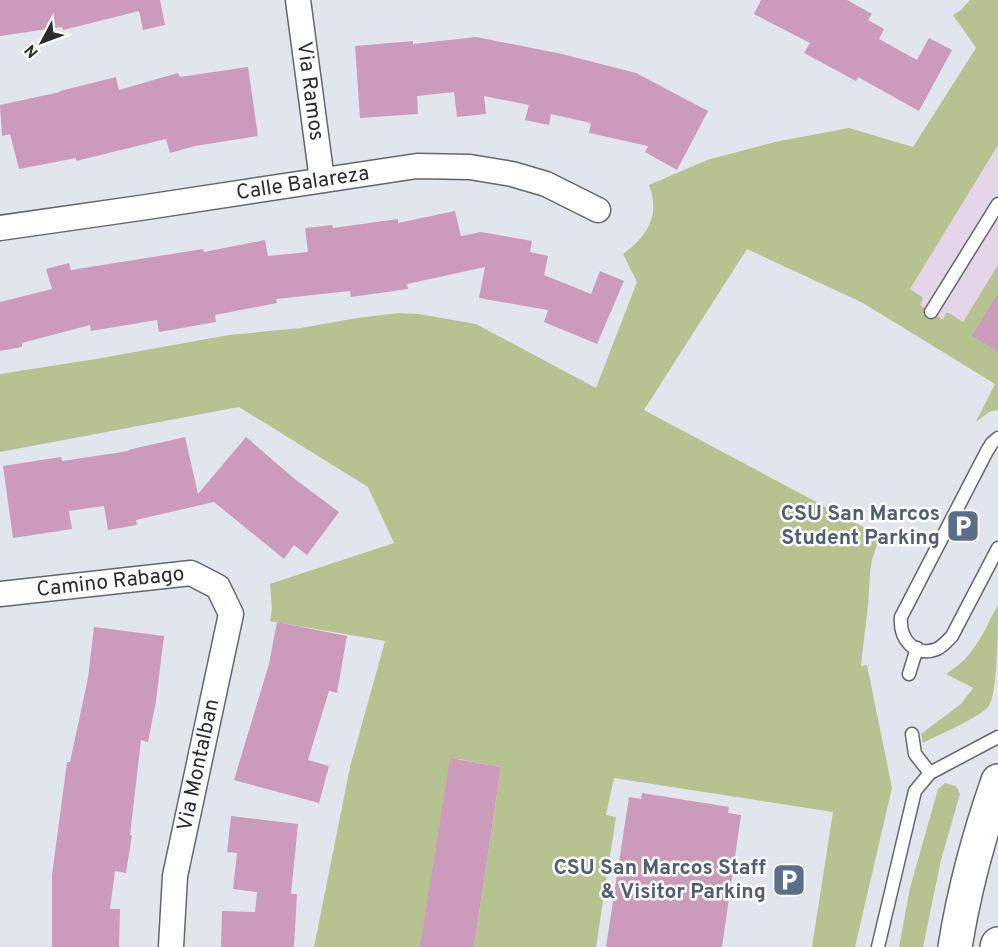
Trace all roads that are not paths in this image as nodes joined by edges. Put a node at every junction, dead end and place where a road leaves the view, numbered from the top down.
1 (298, 0) edge
2 (322, 180) junction
3 (998, 204) edge
4 (598, 210) dead end
5 (0, 228) edge
6 (931, 312) dead end
7 (998, 438) edge
8 (998, 548) edge
9 (218, 587) joint
10 (0, 594) edge
11 (917, 648) junction
12 (909, 674) dead end
13 (912, 734) dead end
14 (998, 737) edge
15 (930, 773) junction
16 (998, 782) edge
17 (171, 947) edge
18 (878, 947) edge
19 (955, 947) edge

1 - 2 street, Via Ramos
2 - 4 street, Calle Balareza
2 - 5 street, Calle Balareza
3 - 6 lane
7 - 11 lane
8 - 11 lane
9 - 10 street, Camino Rabago
9 - 17 street, Via Montalban
11 - 12 lane
13 - 15 lane
14 - 15 lane
15 - 18 lane
16 - 19 main road

